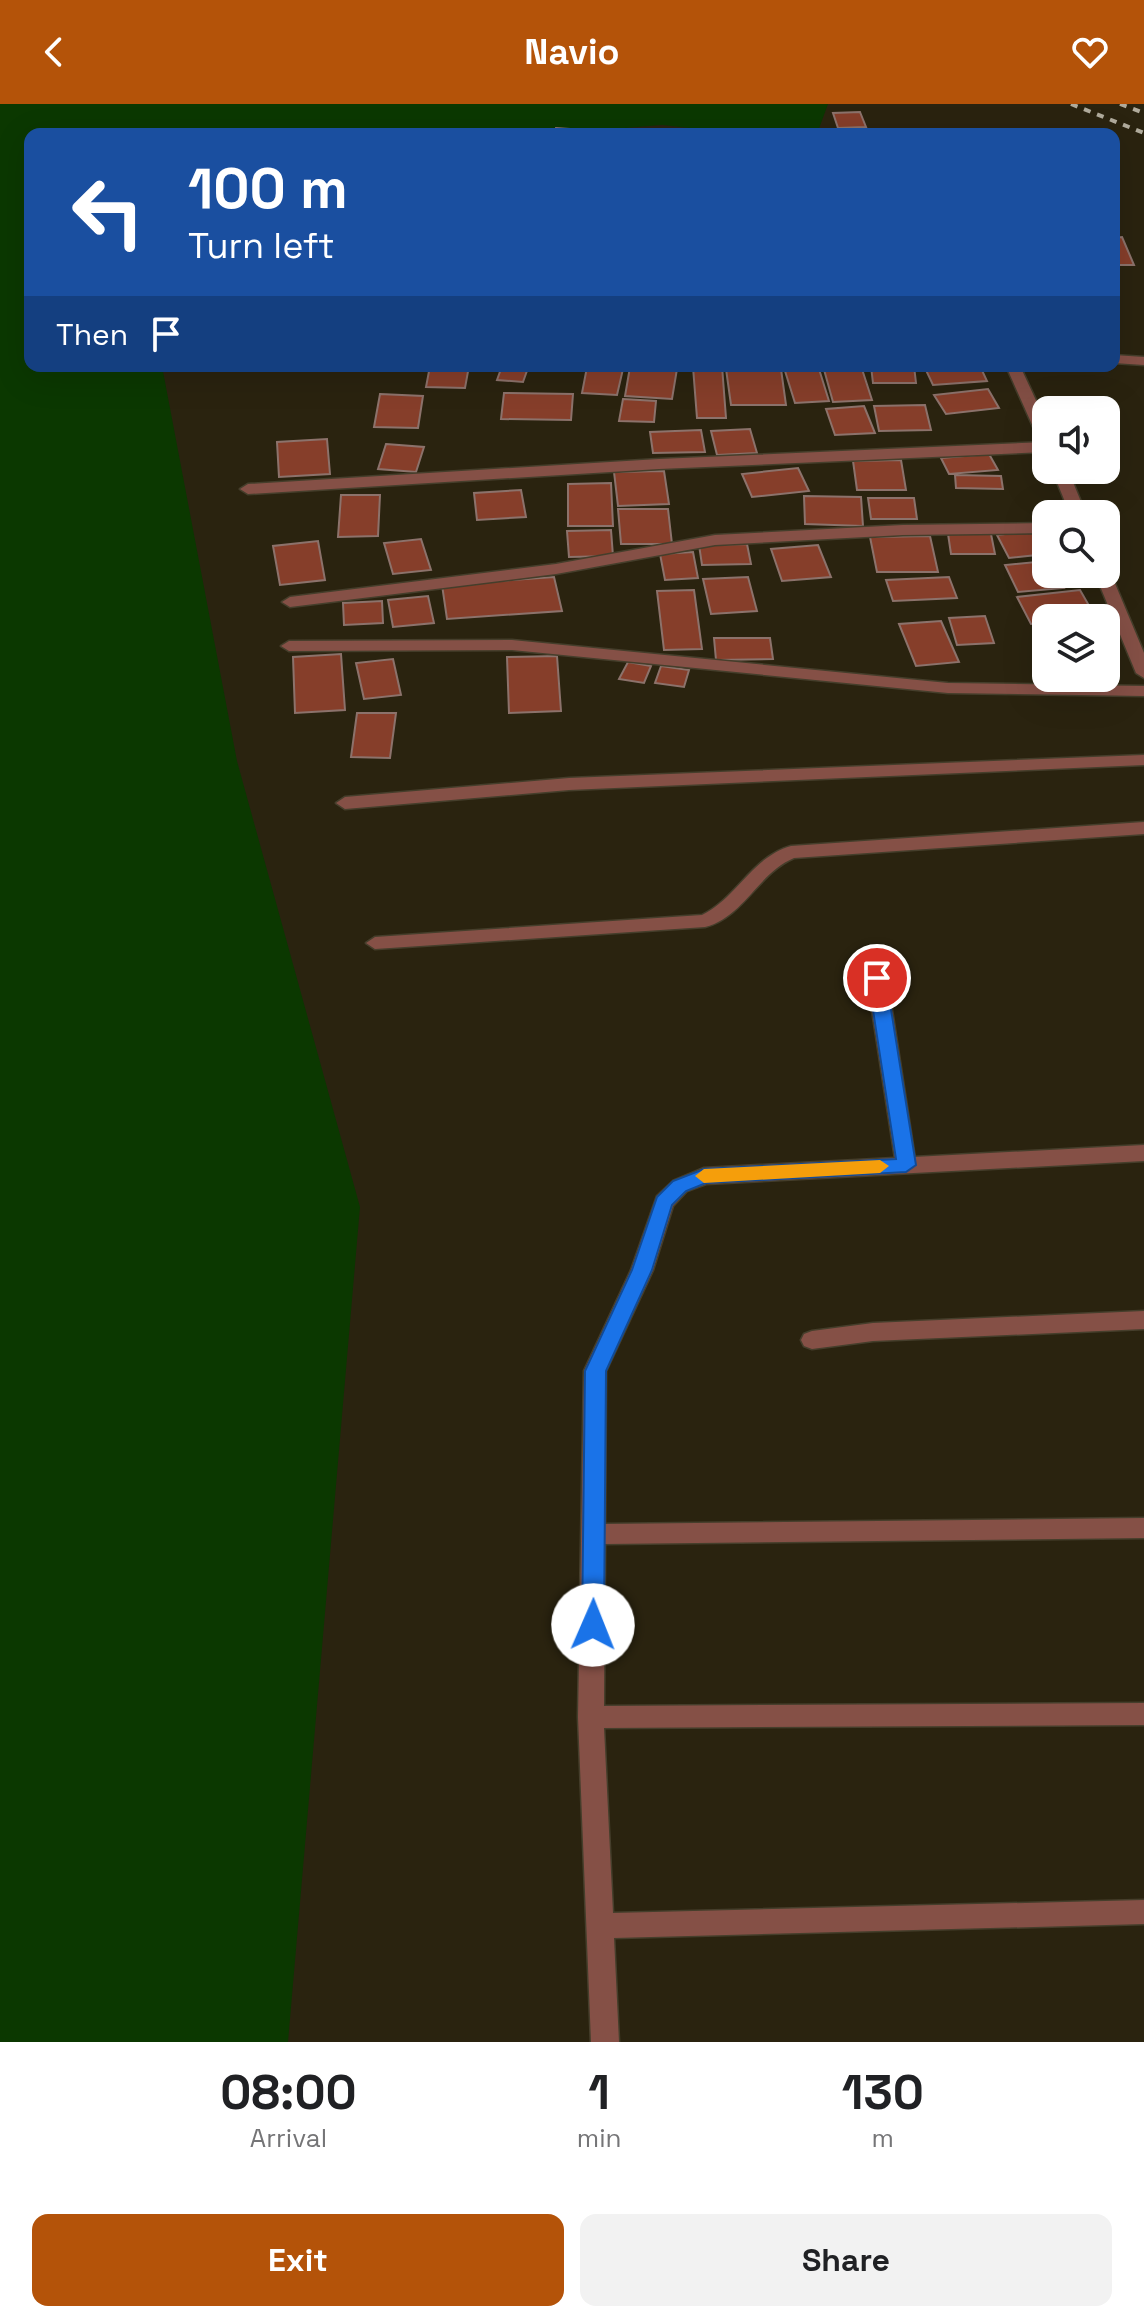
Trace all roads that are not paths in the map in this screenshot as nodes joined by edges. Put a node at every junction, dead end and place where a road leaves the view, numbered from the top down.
1 (1120, 359) edge
2 (1144, 361) edge
3 (1016, 372) edge
4 (1032, 407) edge
5 (1032, 448) edge
6 (248, 489) dead end
7 (1032, 528) edge
8 (1109, 588) edge
9 (290, 602) dead end
10 (289, 646) dead end
11 (1144, 673) edge
12 (1144, 691) edge
13 (1144, 760) edge
14 (345, 803) dead end
15 (1144, 828) edge
16 (375, 943) dead end
17 (877, 978) dead end
18 (1144, 1153) edge
19 (906, 1165) junction
20 (1144, 1320) edge
21 (812, 1340) dead end
22 (1144, 1528) edge
23 (594, 1534) junction
24 (1144, 1714) edge
25 (591, 1717) junction
26 (1144, 1912) edge
27 (601, 1926) junction
28 (605, 2042) edge

1 - 2 street
3 - 4 street
5 - 6 street
7 - 9 street
8 - 11 street
10 - 12 street
13 - 14 street
15 - 16 street
17 - 19 street
18 - 19 street
19 - 23 street
20 - 21 street
22 - 23 street
23 - 25 street
24 - 25 street
25 - 27 street
26 - 27 street
27 - 28 street

